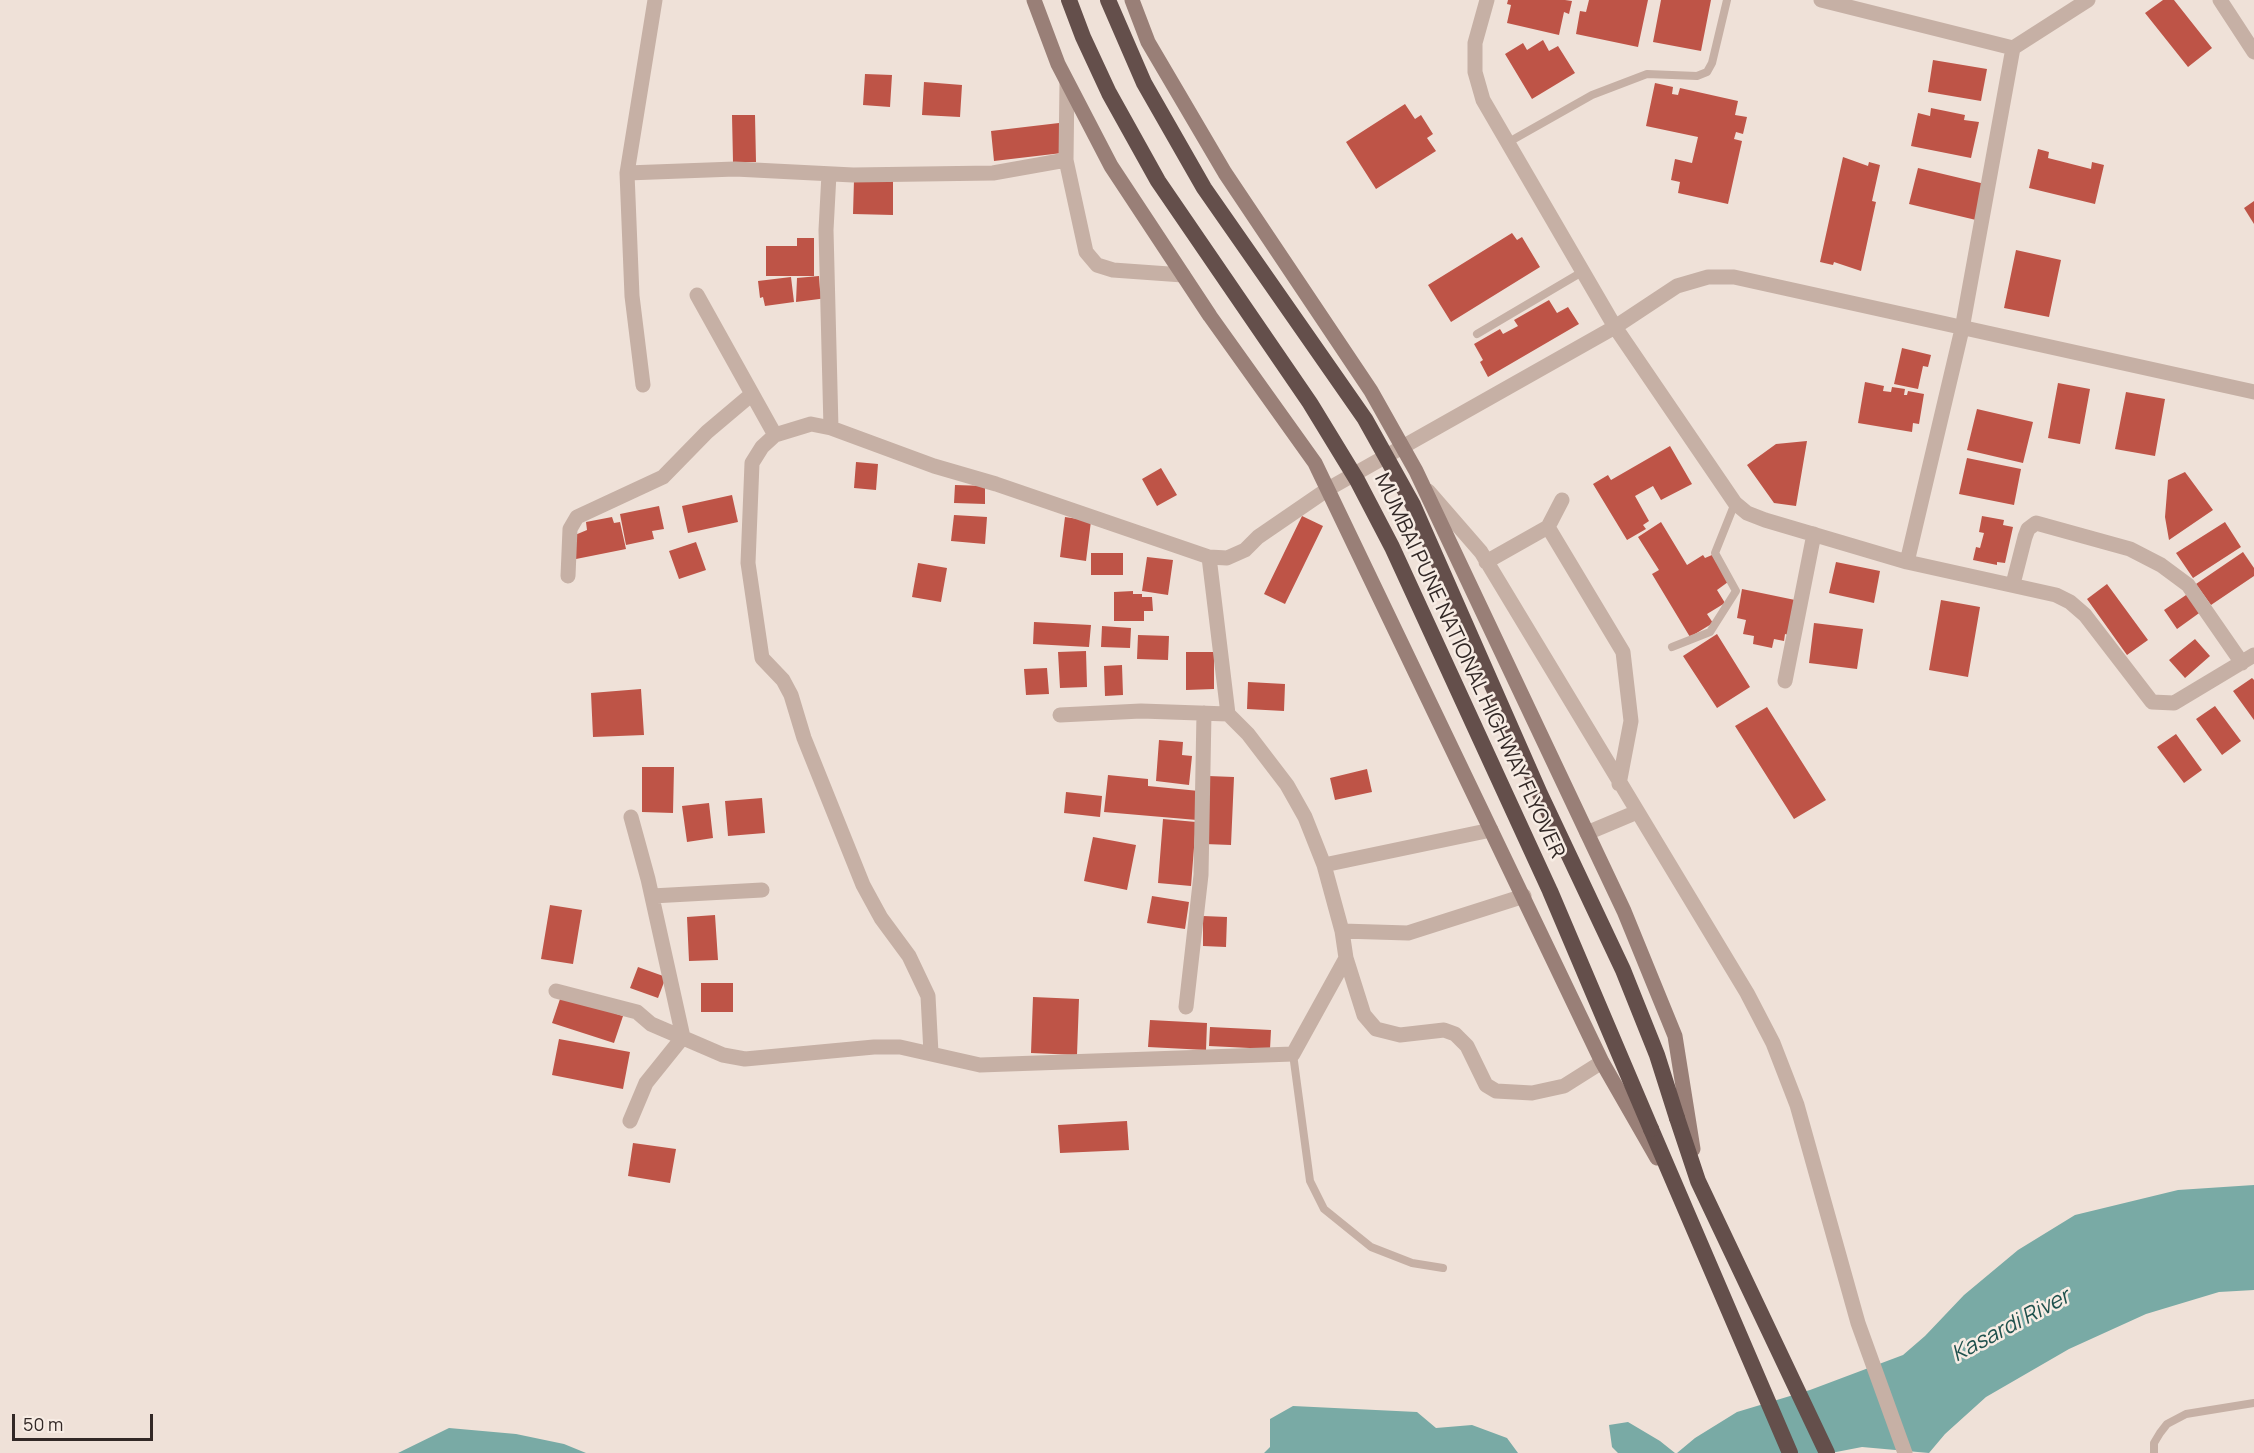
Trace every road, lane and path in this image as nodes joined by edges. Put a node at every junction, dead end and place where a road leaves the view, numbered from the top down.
1 (655, 0) edge
2 (1034, 0) edge
3 (1070, 0) edge
4 (1108, 0) edge
5 (1132, 0) edge
6 (1487, 0) edge
7 (1727, 0) edge
8 (1821, 0) edge
9 (2088, 0) edge
10 (2220, 0) edge
11 (2013, 48) junction
12 (2254, 52) edge
13 (1067, 82) junction
14 (1507, 143) junction
15 (1066, 160) junction
16 (627, 173) junction
17 (829, 174) junction
18 (1582, 272) junction
19 (1183, 275) junction
20 (697, 295) dead end
21 (1615, 327) junction
22 (1962, 329) junction
23 (1477, 334) dead end
24 (643, 385) dead end
25 (752, 394) junction
26 (2253, 394) edge
27 (831, 428) junction
28 (775, 435) junction
29 (1403, 448) junction
30 (1422, 484) junction
31 (1328, 489) junction
32 (1563, 500) dead end
33 (1735, 503) junction
34 (1548, 527) junction
35 (1814, 534) junction
36 (1209, 557) junction
37 (1486, 562) junction
38 (1907, 562) junction
39 (568, 576) dead end
40 (2013, 584) junction
41 (1672, 647) dead end
42 (2248, 659) edge
43 (1785, 681) dead end
44 (1204, 713) junction
45 (1228, 714) junction
46 (1060, 715) dead end
47 (1619, 784) junction
48 (1637, 812) junction
49 (631, 817) dead end
50 (1491, 830) junction
51 (1587, 833) junction
52 (1324, 865) junction
53 (762, 890) dead end
54 (652, 896) junction
55 (1524, 896) junction
56 (1342, 931) junction
57 (1346, 958) junction
58 (556, 990) dead end
59 (1186, 1007) dead end
60 (683, 1037) junction
61 (931, 1053) junction
62 (1293, 1054) junction
63 (1602, 1062) junction
64 (630, 1122) dead end
65 (1698, 1181) junction
66 (1675, 1190) junction
67 (1443, 1268) dead end
68 (2254, 1403) edge
69 (1790, 1453) edge
70 (1827, 1453) edge
71 (1905, 1453) edge
72 (2154, 1453) edge

1 - 16 street
2 - 13 main road
3 - 66 highway, MUMBAI PUNE NATIONAL HIGHWAY FLYOVER, bridge
4 - 65 highway, MUMBAI PUNE NATIONAL HIGHWAY FLYOVER, bridge
5 - 29 main road
6 - 14 street
7 - 14 lane
8 - 11 street
9 - 11 street
10 - 12 street
11 - 22 street
13 - 15 street
13 - 19 main road
14 - 18 street
15 - 17 street
15 - 19 street
16 - 17 street
16 - 24 street
17 - 27 street
18 - 21 street
18 - 23 lane
19 - 31 main road
20 - 25 street
21 - 22 street
21 - 29 street
21 - 33 street
22 - 26 street
22 - 38 street
25 - 28 street
25 - 39 street
27 - 28 street
27 - 36 street
28 - 61 street
29 - 30 main road
29 - 31 street
30 - 37 street
30 - 51 main road
31 - 36 street
31 - 50 main road
32 - 34 street
33 - 35 street
33 - 41 lane
34 - 37 street
34 - 47 street
35 - 38 street
35 - 43 street
36 - 45 street
37 - 47 street
38 - 40 street
40 - 42 street
40 - 42 street
44 - 45 street
44 - 46 street
44 - 59 street
45 - 52 street
47 - 48 street
48 - 51 street
48 - 71 street
49 - 54 street
50 - 52 street
50 - 55 main road
51 - 65 main road
52 - 56 street
53 - 54 street
54 - 60 street
55 - 56 street
55 - 63 main road
56 - 57 street
57 - 62 street
57 - 63 street
58 - 60 street
60 - 61 street
60 - 64 street
61 - 62 street
62 - 67 lane
63 - 66 main road
65 - 70 highway, MUMBAI PUNE NATIONAL HIGHWAY FLYOVER
66 - 69 highway, MUMBAI PUNE NATIONAL HIGHWAY FLYOVER
68 - 72 lane

